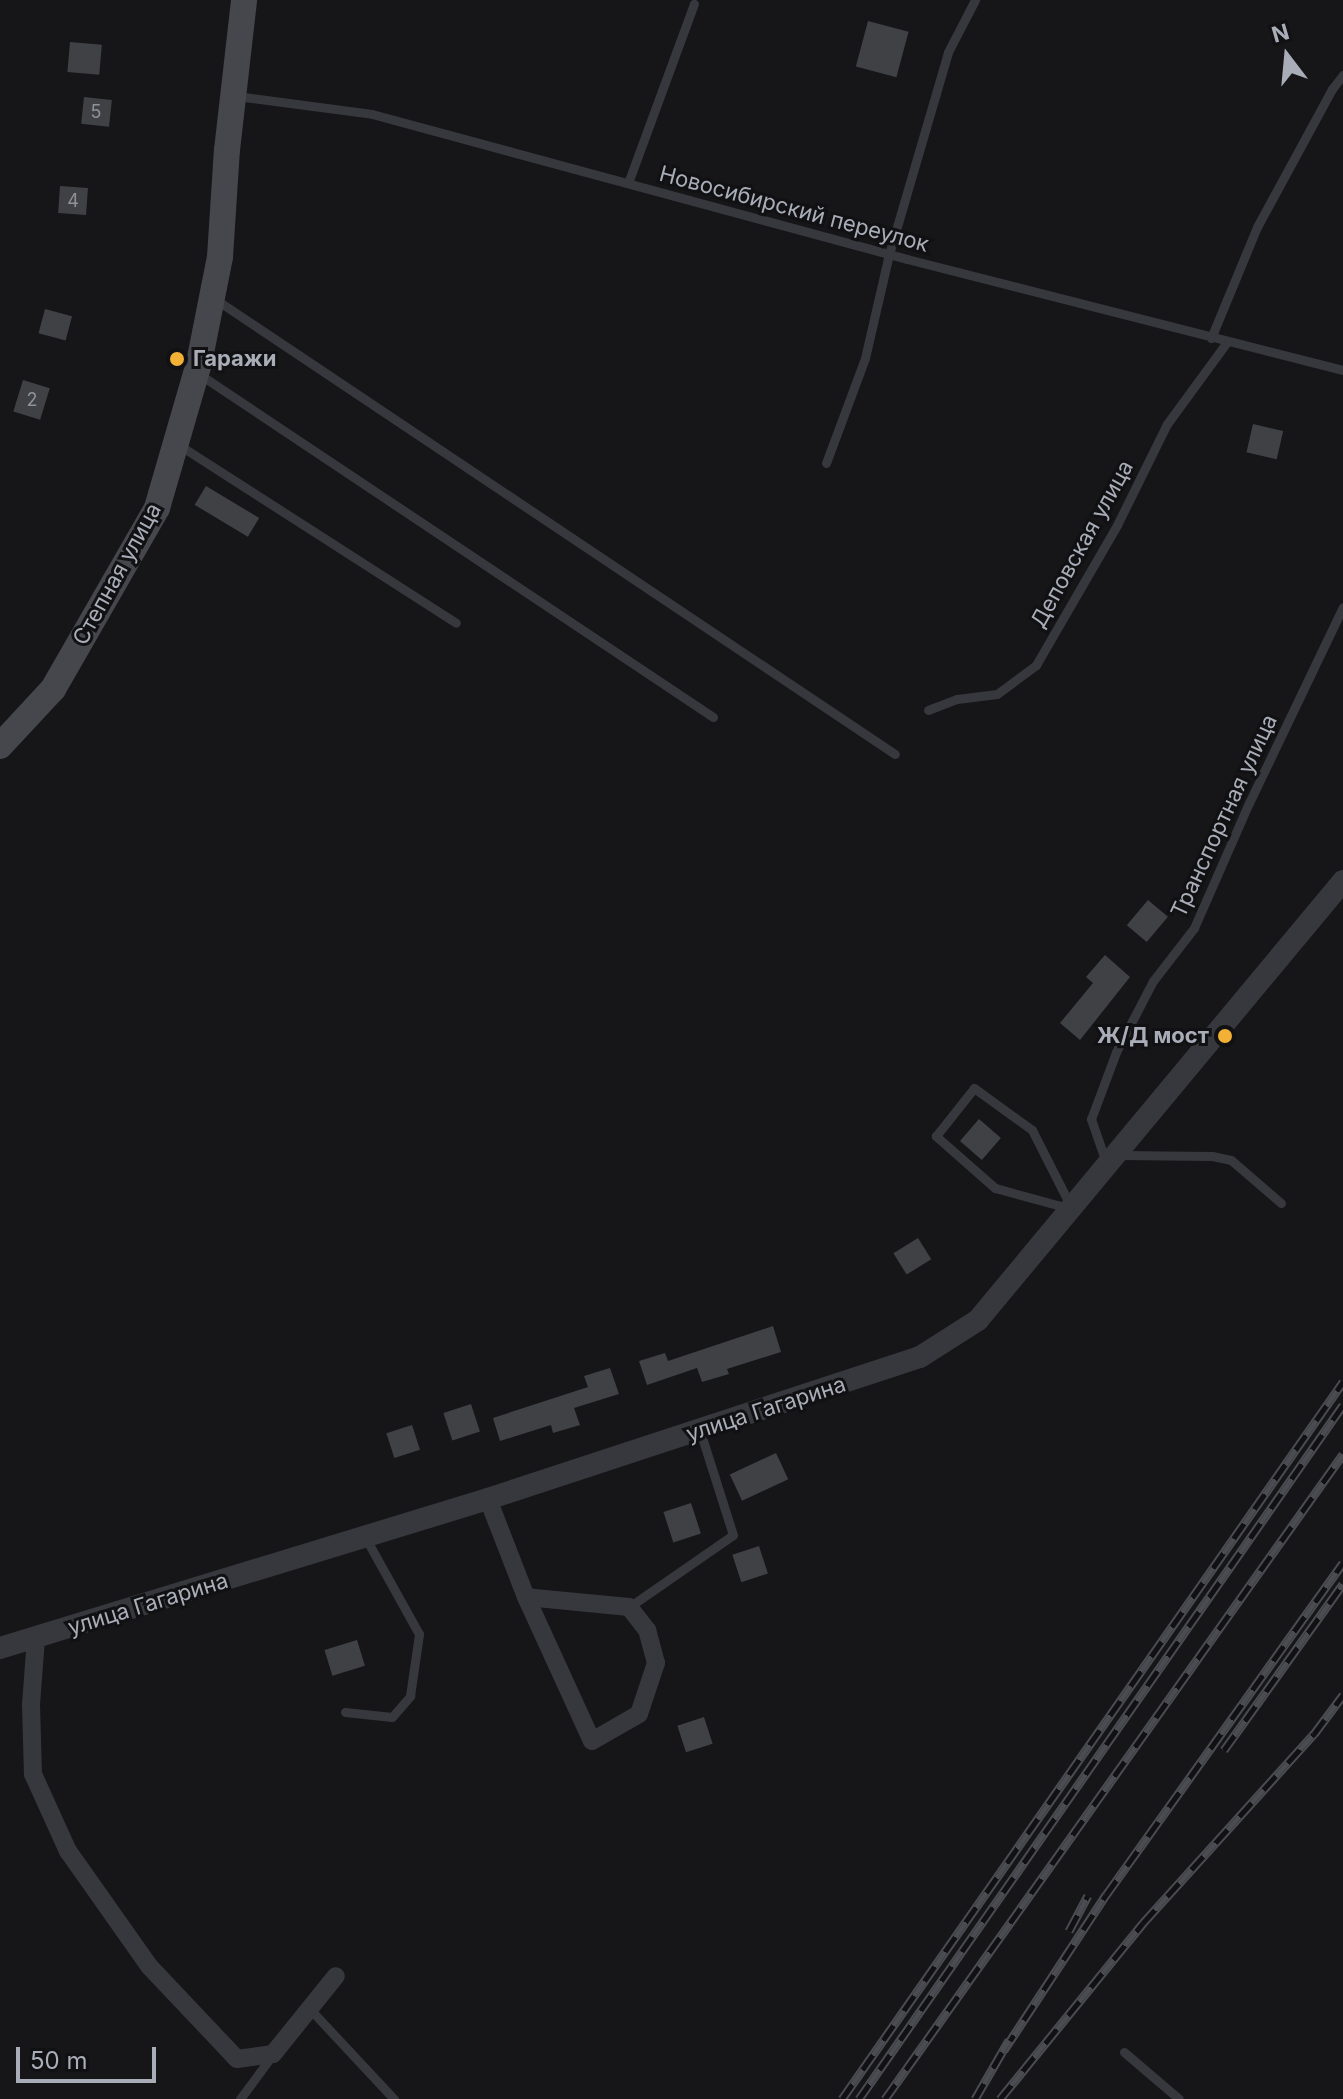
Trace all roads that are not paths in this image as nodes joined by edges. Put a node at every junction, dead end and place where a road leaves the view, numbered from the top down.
1 (244, 0) edge
2 (975, 0) edge
3 (694, 4) dead end
4 (1343, 75) edge
5 (233, 96) junction
6 (628, 183) junction
7 (889, 254) junction
8 (212, 297) junction
9 (1211, 338) junction
10 (1227, 342) junction
11 (1343, 370) edge
12 (197, 372) junction
13 (176, 443) junction
14 (826, 463) dead end
15 (1343, 607) edge
16 (456, 623) dead end
17 (928, 710) dead end
18 (713, 717) dead end
19 (0, 746) edge
20 (895, 754) dead end
21 (1343, 881) edge
22 (1112, 1161) junction
23 (1281, 1203) dead end
24 (1072, 1209) junction
25 (700, 1431) junction
26 (488, 1499) junction
27 (365, 1537) junction
28 (526, 1597) junction
29 (629, 1607) junction
30 (36, 1638) junction
31 (0, 1648) edge
32 (345, 1712) dead end
33 (336, 1976) dead end
34 (309, 2008) junction
35 (1124, 2052) dead end
36 (273, 2054) junction
37 (240, 2099) edge
38 (394, 2099) edge
39 (1179, 2099) edge

1 - 5 main road, Степная улица
2 - 7 lane
3 - 6 lane
4 - 9 lane
5 - 6 lane, Новосибирский переулок
5 - 8 main road, Степная улица
6 - 7 lane, Новосибирский переулок
7 - 9 lane, Новосибирский переулок
7 - 14 lane
8 - 12 main road, Степная улица
8 - 20 lane
9 - 10 lane, Новосибирский переулок
10 - 11 lane, Новосибирский переулок
10 - 17 lane, Деповская улица
12 - 13 main road, Степная улица
12 - 18 lane
13 - 16 lane
13 - 19 main road, Степная улица
15 - 22 lane, Транспортная улица
21 - 22 street, улица Гагарина
22 - 23 lane
22 - 24 street, улица Гагарина
24 - 24 lane
24 - 25 street, улица Гагарина
25 - 26 street, улица Гагарина
25 - 29 lane
26 - 27 street, улица Гагарина
26 - 28 street
27 - 30 street, улица Гагарина
27 - 32 lane
28 - 29 street
28 - 29 street
30 - 31 street, улица Гагарина
30 - 36 street
33 - 34 street
34 - 36 street
34 - 38 lane
35 - 39 lane
36 - 37 lane

